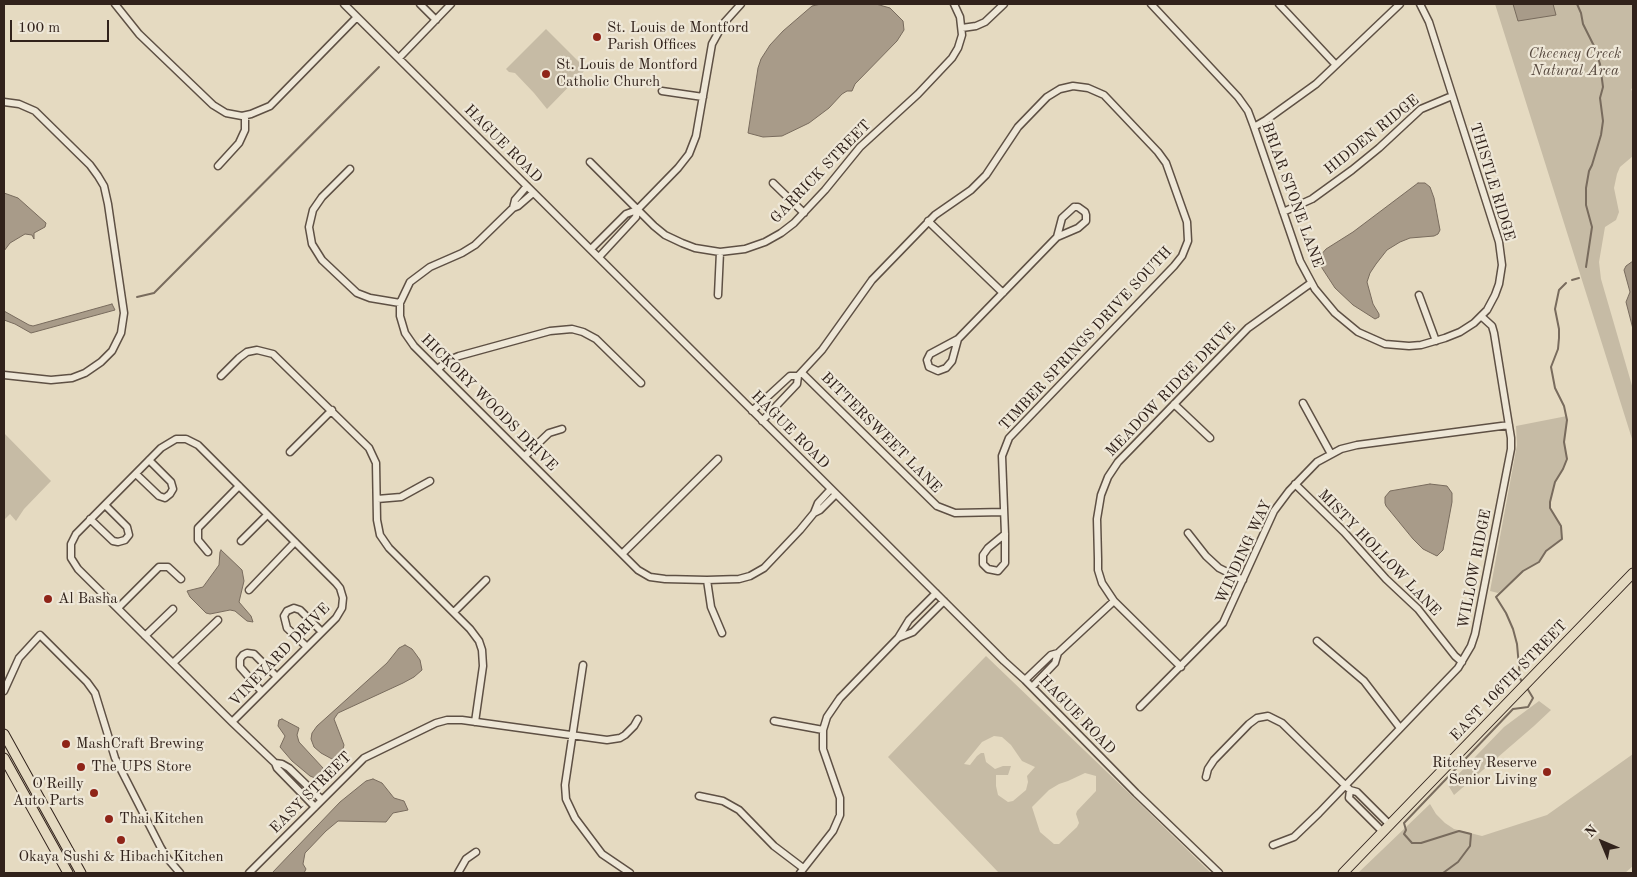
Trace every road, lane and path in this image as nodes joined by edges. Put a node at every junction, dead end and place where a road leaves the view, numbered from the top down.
1 (114, 4) edge
2 (344, 4) edge
3 (420, 4) edge
4 (451, 4) edge
5 (741, 4) edge
6 (954, 4) edge
7 (1004, 4) edge
8 (1151, 4) edge
9 (1279, 4) edge
10 (1400, 4) edge
11 (1420, 4) edge
12 (358, 17) junction
13 (436, 20) junction
14 (962, 28) junction
15 (399, 58) junction
16 (1336, 64) junction
17 (662, 91) dead end
18 (1452, 96) junction
19 (703, 97) junction
20 (4, 102) edge
21 (245, 116) junction
22 (1254, 126) junction
23 (590, 162) dead end
24 (218, 166) dead end
25 (350, 169) dead end
26 (774, 183) dead end
27 (527, 186) junction
28 (533, 193) junction
29 (512, 208) junction
30 (637, 210) junction
31 (804, 212) junction
32 (1283, 212) junction
33 (928, 222) junction
34 (1057, 237) junction
35 (591, 248) junction
36 (720, 252) junction
37 (599, 257) junction
38 (1311, 283) junction
39 (1003, 293) junction
40 (718, 294) dead end
41 (1419, 295) dead end
42 (400, 304) junction
43 (1481, 316) junction
44 (958, 340) junction
45 (1436, 341) junction
46 (438, 369) junction
47 (800, 374) junction
48 (4, 375) edge
49 (221, 376) dead end
50 (641, 383) dead end
51 (1303, 403) dead end
52 (1174, 404) junction
53 (332, 410) junction
54 (752, 411) junction
55 (762, 421) junction
56 (1509, 425) junction
57 (562, 429) dead end
58 (1210, 438) dead end
59 (290, 452) dead end
60 (1331, 454) junction
61 (525, 456) junction
62 (718, 459) dead end
63 (149, 460) junction
64 (136, 474) junction
65 (430, 481) dead end
66 (1295, 484) junction
67 (239, 486) junction
68 (830, 489) junction
69 (836, 494) junction
70 (377, 499) junction
71 (105, 505) junction
72 (1004, 512) junction
73 (814, 513) junction
74 (267, 515) junction
75 (90, 519) junction
76 (1188, 533) dead end
77 (1005, 534) junction
78 (241, 541) dead end
79 (295, 542) junction
80 (208, 552) dead end
81 (622, 554) junction
82 (1633, 573) edge
83 (182, 579) dead end
84 (486, 580) dead end
85 (707, 580) junction
86 (1243, 580) junction
87 (249, 590) dead end
88 (936, 593) junction
89 (1114, 600) junction
90 (944, 602) junction
91 (118, 608) junction
92 (172, 609) dead end
93 (454, 612) junction
94 (218, 620) dead end
95 (322, 632) junction
96 (722, 633) dead end
97 (146, 636) junction
98 (898, 638) junction
99 (1317, 640) dead end
100 (306, 647) junction
101 (1058, 653) junction
102 (1462, 662) junction
103 (173, 663) junction
104 (582, 665) dead end
105 (1181, 667) junction
106 (277, 676) junction
107 (1025, 680) junction
108 (1032, 687) junction
109 (4, 691) edge
110 (262, 692) junction
111 (1140, 707) dead end
112 (638, 719) dead end
113 (774, 721) dead end
114 (232, 722) junction
115 (475, 722) junction
116 (1400, 728) junction
117 (823, 730) junction
118 (4, 734) edge
119 (572, 736) junction
120 (4, 758) edge
121 (275, 763) junction
122 (1206, 777) dead end
123 (1348, 788) junction
124 (698, 796) dead end
125 (322, 800) junction
126 (315, 807) junction
127 (1386, 828) junction
128 (1273, 845) dead end
129 (476, 852) dead end
130 (802, 871) edge
131 (74, 872) edge
132 (180, 873) edge
133 (249, 873) edge
134 (458, 873) edge
135 (627, 873) edge
136 (1219, 873) edge
137 (1343, 873) edge

1 - 21 street
2 - 12 street, HAGUE ROAD
3 - 13 street
4 - 13 street
5 - 19 street
6 - 14 street
7 - 14 street
8 - 22 street, BRIAR STONE LANE
9 - 16 street
10 - 16 street
11 - 18 street, THISTLE RIDGE
12 - 15 street, HAGUE ROAD
12 - 21 street
13 - 15 street
14 - 31 street, GARRICK STREET
15 - 27 street, HAGUE ROAD
16 - 22 street
17 - 19 street
18 - 32 street, HIDDEN RIDGE
18 - 43 street, THISTLE RIDGE
19 - 30 street
20 - 48 street
21 - 24 street
22 - 32 street, BRIAR STONE LANE
23 - 30 street, GARRICK STREET
25 - 42 street
26 - 31 street
27 - 28 street, HAGUE ROAD
27 - 29 street
28 - 29 street
28 - 35 street, HAGUE ROAD
29 - 42 street
30 - 35 street
30 - 36 street, GARRICK STREET
30 - 37 street
31 - 36 street, GARRICK STREET
32 - 38 street, BRIAR STONE LANE
33 - 39 street
33 - 47 street
33 - 72 street, TIMBER SPRINGS DRIVE SOUTH
34 - 34 street
34 - 39 street
35 - 37 street, HAGUE ROAD
36 - 40 street
37 - 54 street, HAGUE ROAD
38 - 45 street, BRIAR STONE LANE
38 - 52 street, MEADOW RIDGE DRIVE
39 - 44 street
41 - 45 street
42 - 46 street, HICKORY WOODS DRIVE
43 - 45 street, THISTLE RIDGE
43 - 56 street, WILLOW RIDGE
44 - 44 street
46 - 50 street
46 - 61 street, HICKORY WOODS DRIVE
47 - 54 street
47 - 55 street
47 - 72 street, BITTERSWEET LANE
49 - 53 street
51 - 60 street
52 - 58 street
52 - 89 street, MEADOW RIDGE DRIVE
53 - 59 street
53 - 70 street
54 - 55 street, HAGUE ROAD
55 - 68 street, HAGUE ROAD
56 - 60 street, WINDING WAY
56 - 102 street, WILLOW RIDGE
57 - 61 street
60 - 66 street, WINDING WAY
61 - 81 street, HICKORY WOODS DRIVE
62 - 81 street
63 - 64 street
63 - 64 street
63 - 67 street, VINEYARD DRIVE
64 - 71 street
65 - 70 street
66 - 86 street, WINDING WAY
66 - 102 street, MISTY HOLLOW LANE
67 - 74 street, VINEYARD DRIVE
67 - 80 street
68 - 69 street, HAGUE ROAD
68 - 73 street
69 - 73 street
69 - 88 street, HAGUE ROAD
70 - 93 street
71 - 75 street
71 - 75 street
72 - 77 street, TIMBER SPRINGS DRIVE SOUTH
73 - 85 street, HICKORY WOODS DRIVE
74 - 78 street
74 - 79 street, VINEYARD DRIVE
75 - 91 street
76 - 86 street
77 - 77 street, TIMBER SPRINGS DRIVE SOUTH
79 - 87 street
79 - 95 street, VINEYARD DRIVE
81 - 85 street, HICKORY WOODS DRIVE
82 - 127 main road, EAST 106TH STREET
83 - 91 street
84 - 93 street
85 - 96 street
86 - 105 street, WINDING WAY
88 - 90 street, HAGUE ROAD
88 - 98 street
89 - 101 street
89 - 105 street, MEADOW RIDGE DRIVE
90 - 98 street
90 - 107 street, HAGUE ROAD
91 - 97 street
92 - 97 street
93 - 115 street
94 - 103 street
95 - 100 street, VINEYARD DRIVE
95 - 100 street
97 - 103 street
98 - 117 street
99 - 116 street
100 - 106 street, VINEYARD DRIVE
101 - 107 street
101 - 108 street
102 - 116 street, WILLOW RIDGE
103 - 114 street
104 - 119 street
105 - 111 street, WINDING WAY
106 - 110 street, VINEYARD DRIVE
106 - 110 street
107 - 108 street, HAGUE ROAD
108 - 136 street, HAGUE ROAD
109 - 132 street
110 - 114 street, VINEYARD DRIVE
112 - 119 street, EASY STREET
113 - 117 street
114 - 121 street
115 - 119 street, EASY STREET
115 - 125 street, EASY STREET
116 - 123 street, WILLOW RIDGE
117 - 130 street
118 - 131 main road
119 - 135 street
120 - 131 main road
121 - 125 street
121 - 126 street
122 - 123 street
123 - 127 street
123 - 127 street
123 - 128 street, WILLOW RIDGE
124 - 130 street
125 - 126 street, EASY STREET
126 - 133 street, EASY STREET
127 - 137 main road, EAST 106TH STREET
129 - 134 street

